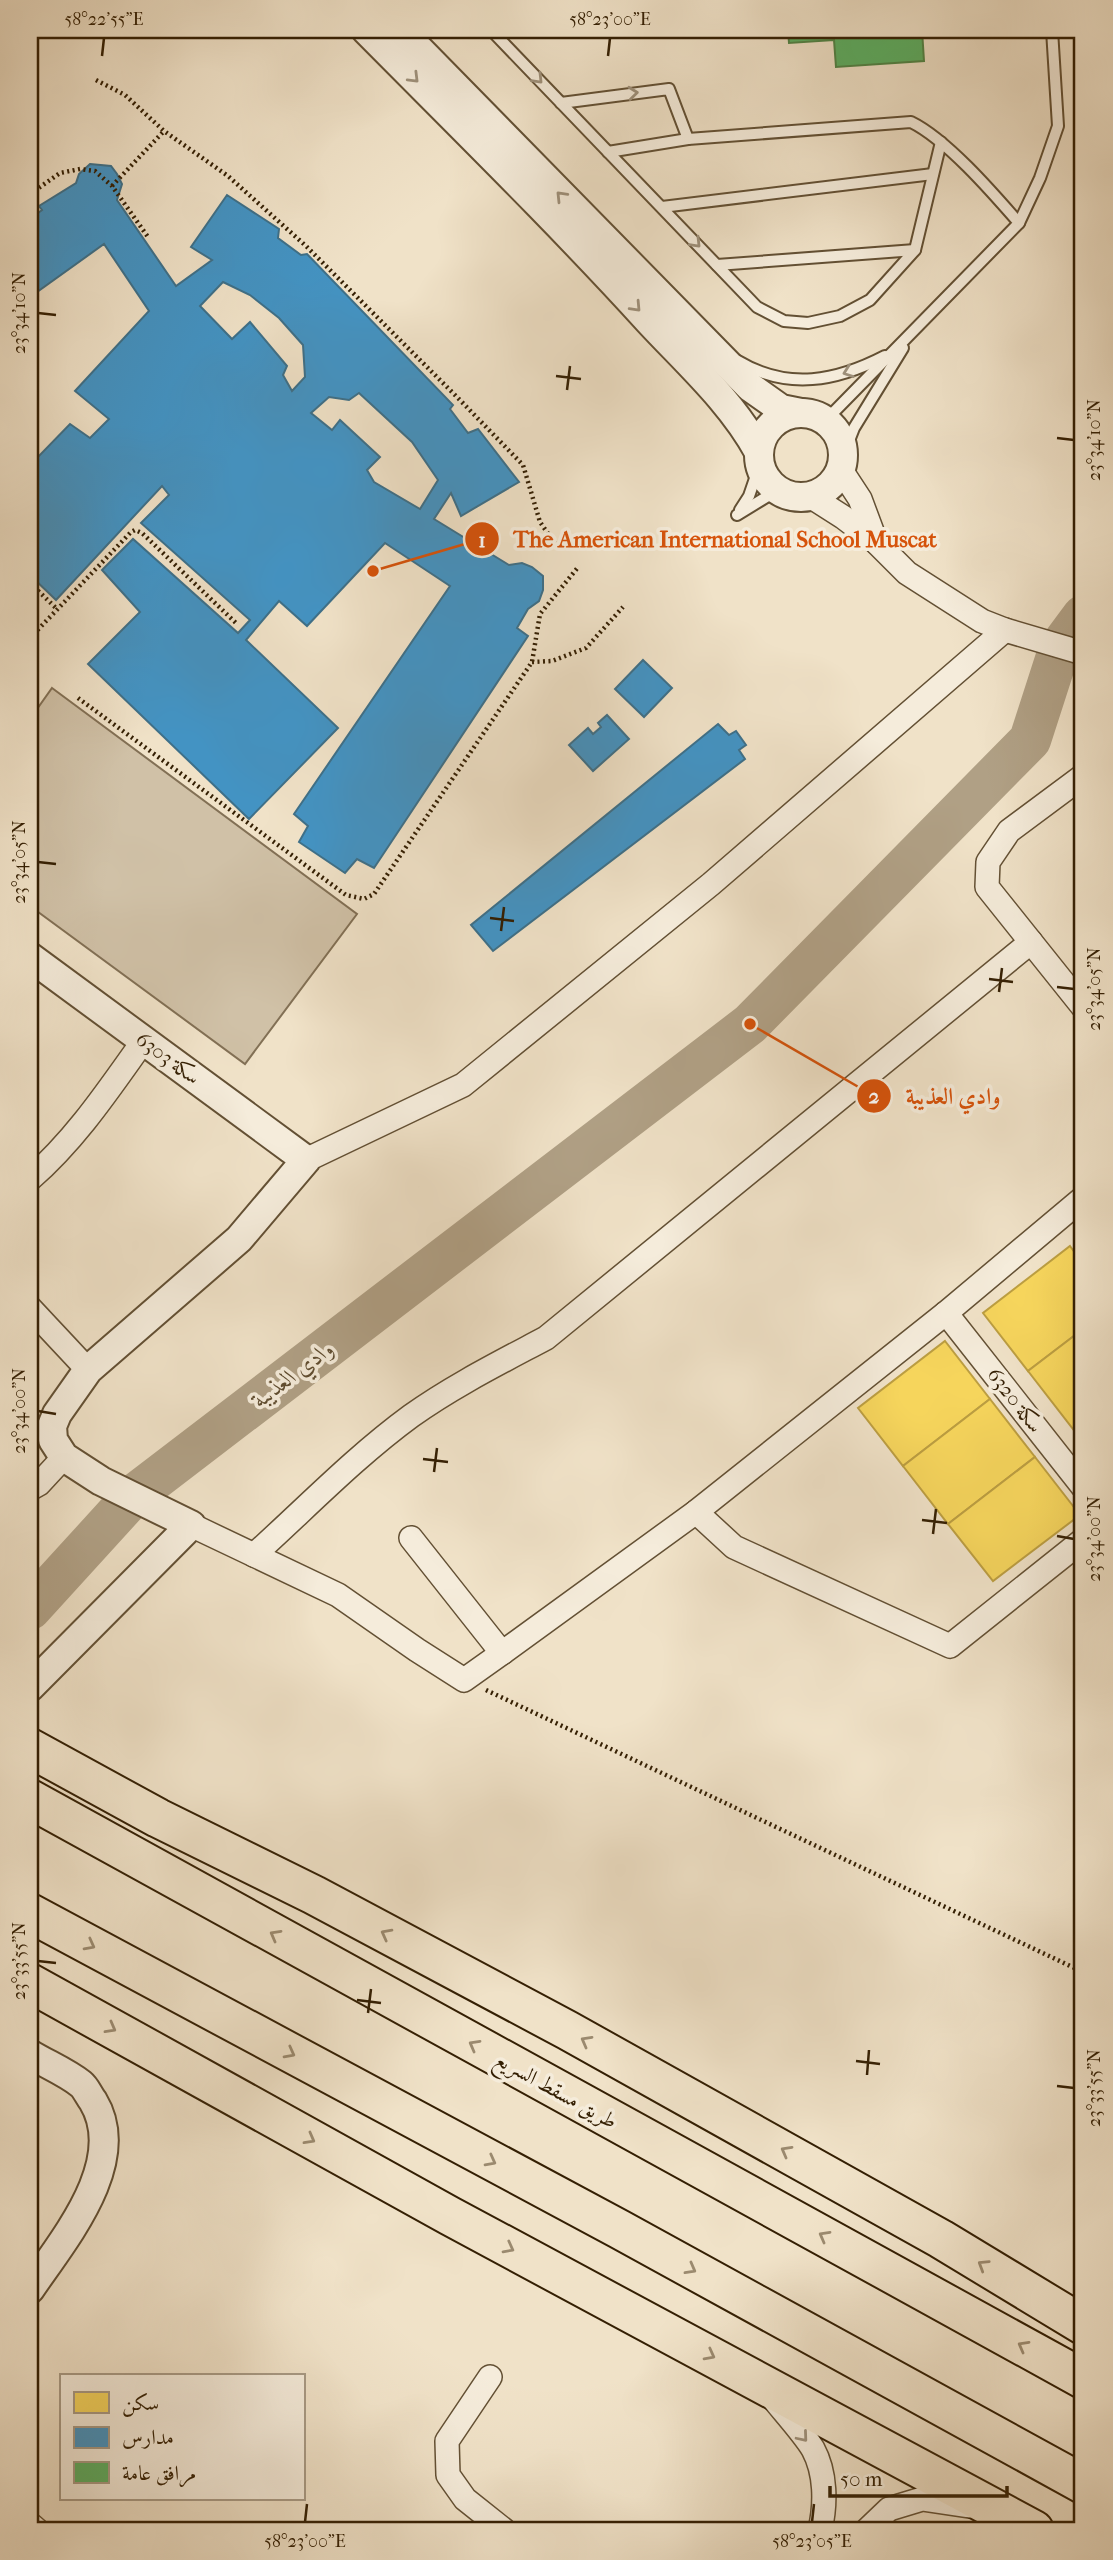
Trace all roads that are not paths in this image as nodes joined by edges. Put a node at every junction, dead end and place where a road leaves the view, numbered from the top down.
1 (366, 30) edge
2 (400, 30) edge
3 (491, 30) edge
4 (1052, 30) edge
5 (561, 103) junction
6 (688, 139) junction
7 (941, 142) junction
8 (608, 152) junction
9 (933, 174) junction
10 (662, 207) junction
11 (1019, 223) junction
12 (915, 250) junction
13 (717, 265) junction
14 (907, 340) junction
15 (707, 344) junction
16 (813, 417) junction
17 (759, 458) junction
18 (842, 463) junction
19 (799, 496) junction
20 (876, 542) junction
21 (1005, 630) junction
22 (1083, 653) edge
23 (1083, 776) edge
24 (1031, 942) junction
25 (30, 957) edge
26 (1083, 1007) edge
27 (144, 1040) junction
28 (306, 1160) junction
29 (30, 1179) edge
30 (1083, 1198) edge
31 (30, 1308) edge
32 (946, 1313) junction
33 (88, 1370) junction
34 (64, 1457) junction
35 (1083, 1487) edge
36 (30, 1489) edge
37 (696, 1512) junction
38 (191, 1525) junction
39 (411, 1538) dead end
40 (1083, 1540) edge
41 (254, 1555) junction
42 (502, 1653) junction
43 (30, 1687) edge
44 (30, 1720) edge
45 (30, 1748) edge
46 (102, 1776) junction
47 (30, 1799) edge
48 (30, 1913) edge
49 (30, 1983) edge
50 (30, 2054) edge
51 (30, 2289) edge
52 (1083, 2325) edge
53 (489, 2377) dead end
54 (1083, 2379) edge
55 (762, 2383) junction
56 (1083, 2484) edge
57 (1001, 2512) junction
58 (30, 2524) edge
59 (37, 2530) edge
60 (504, 2530) edge
61 (820, 2530) edge
62 (867, 2530) edge
63 (1034, 2530) edge

1 -> 17 street
15 -> 2 street
3 -> 5 lane
4 - 11 lane
5 -> 6 lane
5 - 8 lane
6 - 7 lane
6 - 8 lane
7 - 9 lane
7 - 11 lane
8 - 10 lane
9 - 10 lane
9 - 12 lane
10 -> 13 lane
11 - 14 lane
12 - 13 lane
12 - 13 lane
14 -> 15 lane
14 - 16 lane
14 - 18 lane
15 - 16 street
16 - 17 street
16 - 18 street
17 - 19 street
17 - 19 lane
18 - 19 street
18 - 20 street
19 - 20 street
20 - 21 street
21 - 22 street
21 - 28 street
23 - 24 street
24 - 26 street
24 - 41 street
25 - 27 street, سكة 6303
27 - 28 street, سكة 6303
27 - 29 street
28 - 33 street
30 - 32 street
31 - 33 street
32 - 35 street, سكة 6320
32 - 37 street
33 - 34 street
34 - 36 street
34 - 38 street
37 - 40 street
37 - 42 street
38 - 41 street
38 - 43 street
39 - 42 street
41 - 42 street
44 - 46 highway
45 - 46 highway
52 -> 46 highway
54 -> 47 highway, طريق مسقط السريع
48 -> 56 highway
49 -> 55 highway
50 - 51 street
53 - 60 street
55 - 57 highway
55 -> 61 street
57 - 62 street
57 - 63 highway
58 - 59 street

